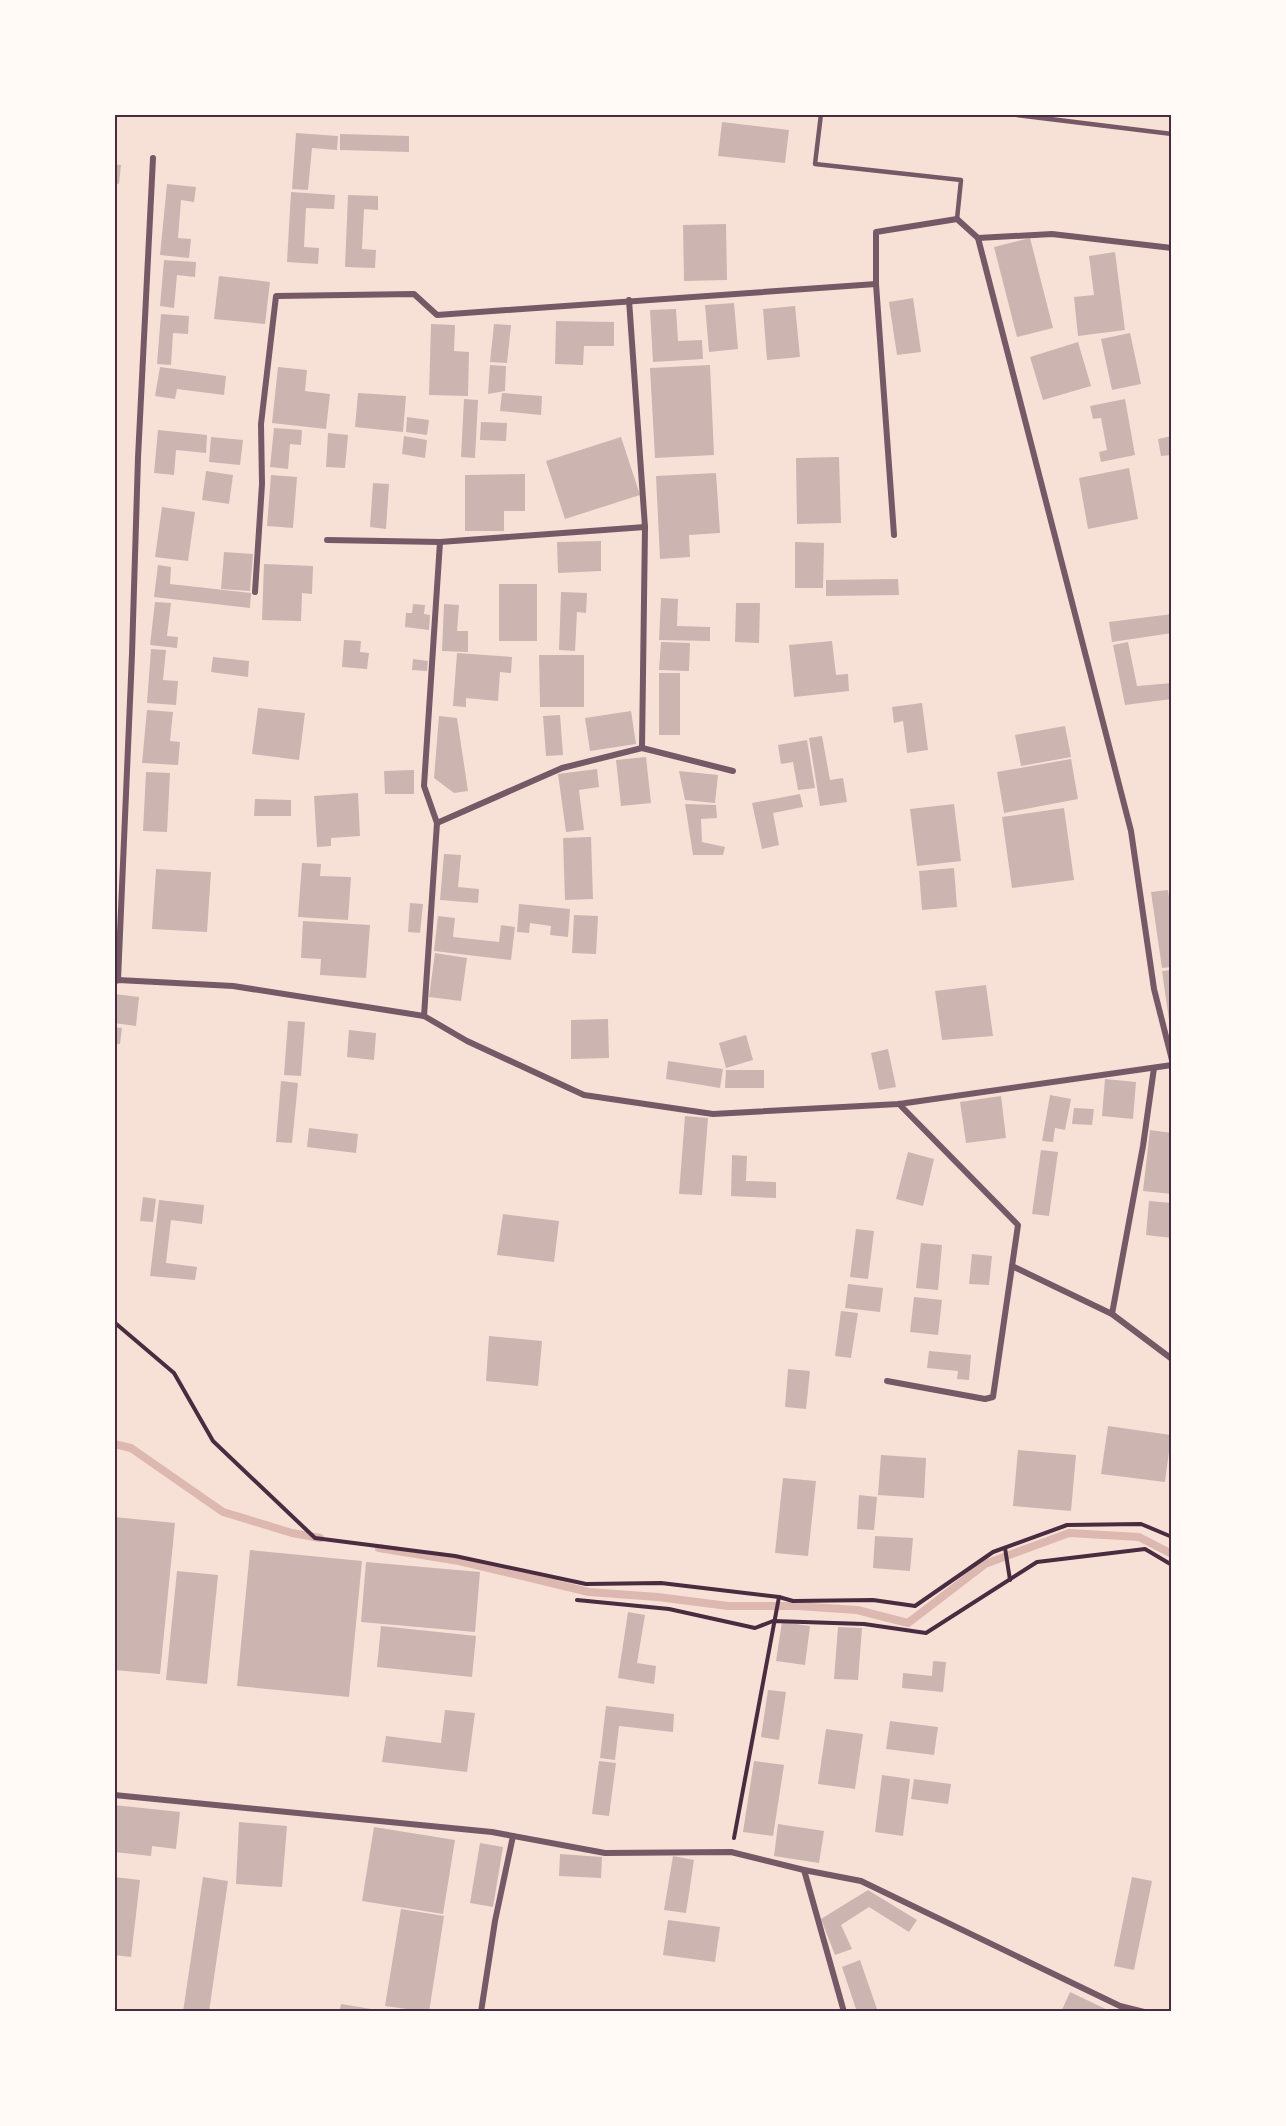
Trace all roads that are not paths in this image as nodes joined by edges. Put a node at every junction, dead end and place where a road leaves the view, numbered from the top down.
1 (821, 114) edge
2 (1009, 114) edge
3 (1172, 134) edge
4 (153, 158) dead end
5 (957, 219) junction
6 (978, 238) junction
7 (1172, 248) edge
8 (876, 284) junction
9 (629, 300) junction
10 (645, 527) junction
11 (894, 536) dead end
12 (327, 540) dead end
13 (440, 542) junction
14 (255, 592) dead end
15 (642, 748) junction
16 (733, 771) dead end
17 (437, 823) junction
18 (116, 981) edge
19 (424, 1016) junction
20 (1172, 1060) edge
21 (1172, 1065) edge
22 (1154, 1068) junction
23 (899, 1104) junction
24 (1012, 1266) junction
25 (1112, 1314) junction
26 (1172, 1359) edge
27 (887, 1381) dead end
28 (114, 1795) edge
29 (513, 1836) junction
30 (804, 1870) junction
31 (481, 2012) edge
32 (844, 2012) edge
33 (1144, 2012) edge

1 - 5 lane
2 - 3 lane
4 - 18 street
5 - 6 street
5 - 8 street
6 - 7 street
6 - 20 street
8 - 9 street
8 - 11 street
9 - 10 street
9 - 14 street
10 - 13 street
10 - 15 street
12 - 13 street
13 - 17 street
15 - 16 street
15 - 17 street
17 - 19 street
18 - 19 street
19 - 23 street
21 - 22 street
22 - 23 street
22 - 25 street
23 - 24 street
24 - 25 street
24 - 27 street
25 - 26 street
28 - 29 street
29 - 30 street
29 - 31 street
30 - 32 street
30 - 33 street

